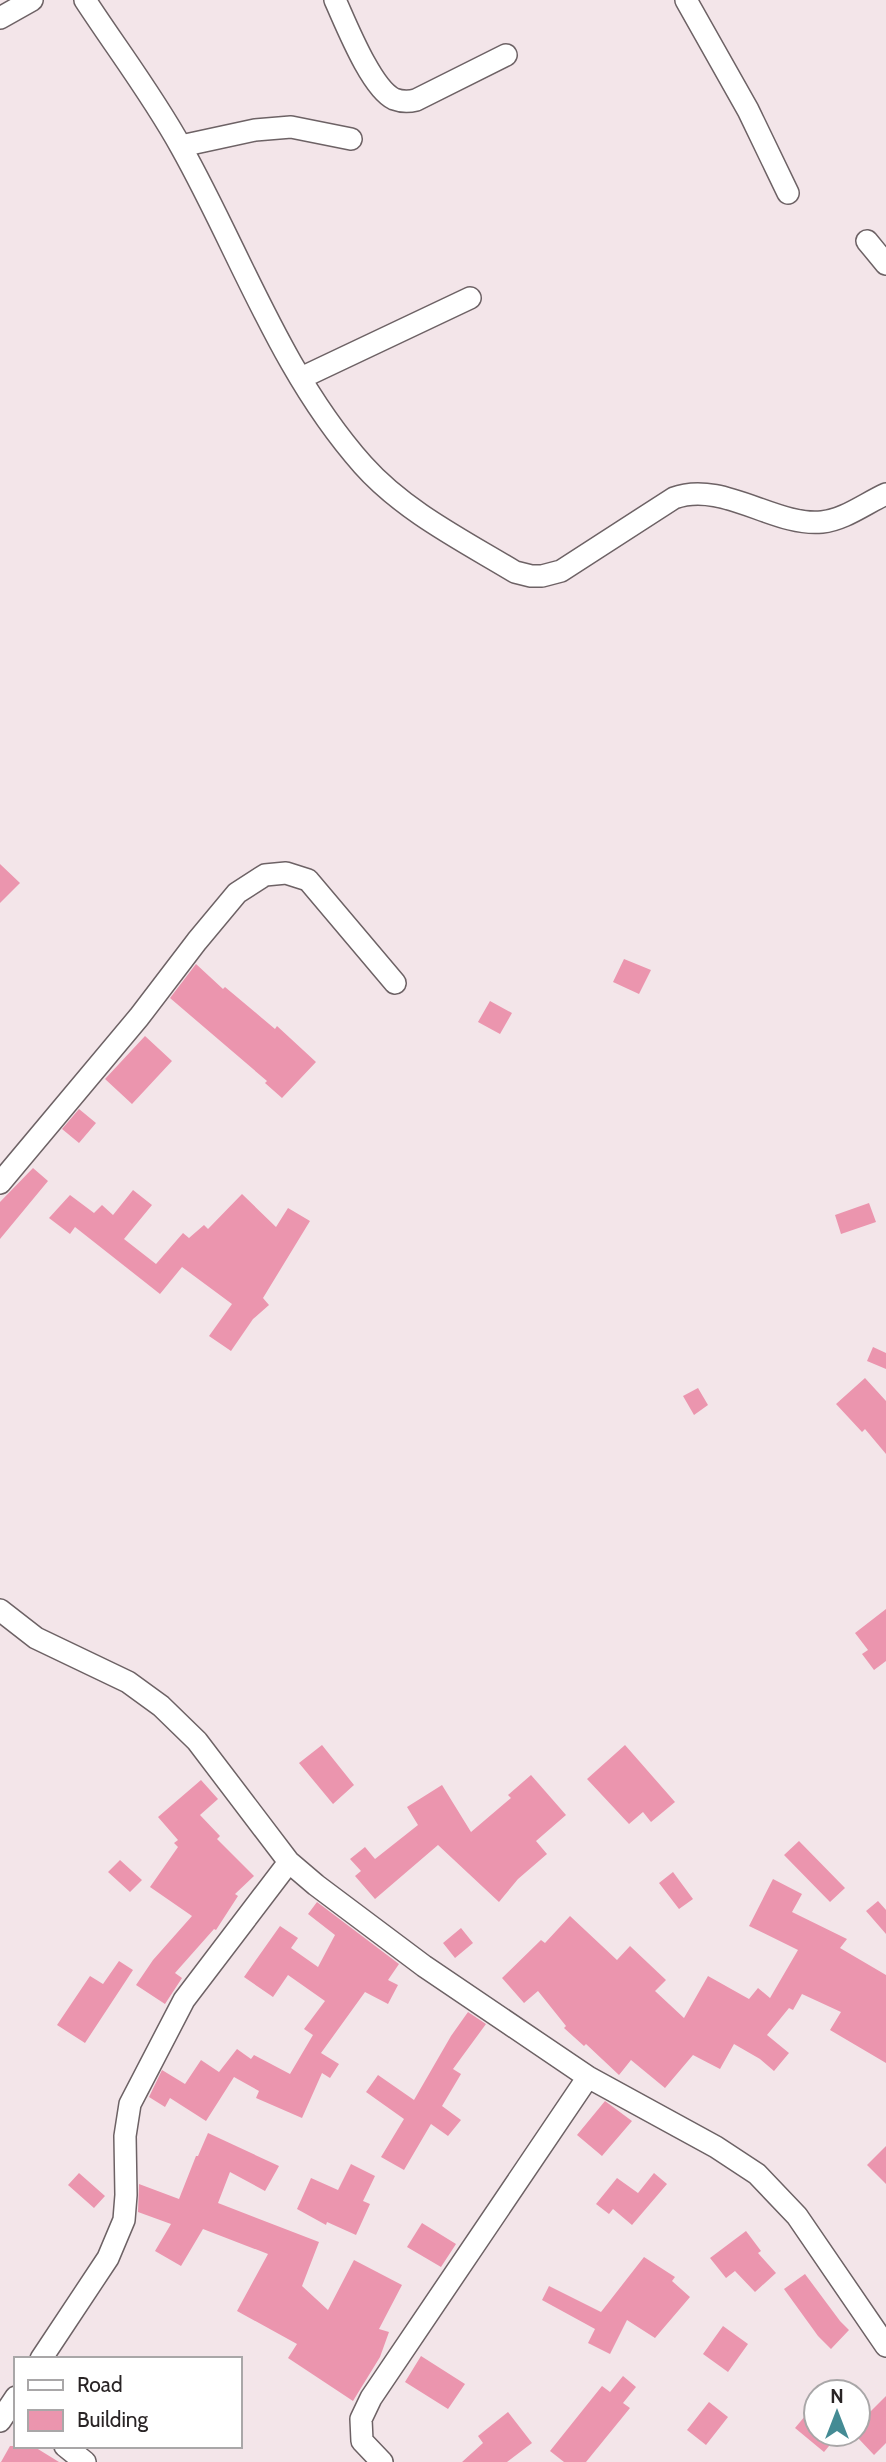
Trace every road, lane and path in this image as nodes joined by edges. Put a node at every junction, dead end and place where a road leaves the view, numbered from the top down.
1 (32, 0) edge
2 (85, 0) edge
3 (334, 0) edge
4 (686, 0) edge
5 (0, 18) edge
6 (506, 55) dead end
7 (351, 139) dead end
8 (181, 146) junction
9 (788, 193) dead end
10 (867, 241) dead end
11 (886, 264) edge
12 (470, 298) dead end
13 (301, 378) junction
14 (886, 494) edge
15 (395, 983) dead end
16 (0, 1183) edge
17 (0, 1610) edge
18 (289, 1862) junction
19 (588, 2077) junction
20 (886, 2346) edge
21 (42, 2357) edge
22 (68, 2448) edge
23 (85, 2462) edge
24 (382, 2462) edge

1 - 5 street
2 - 8 street
3 - 6 street
4 - 9 street
7 - 8 street
8 - 13 street
10 - 11 street
12 - 13 street
13 - 14 street
15 - 16 street
17 - 18 street
18 - 19 street
18 - 21 street
19 - 20 street
19 - 24 street
22 - 23 street

